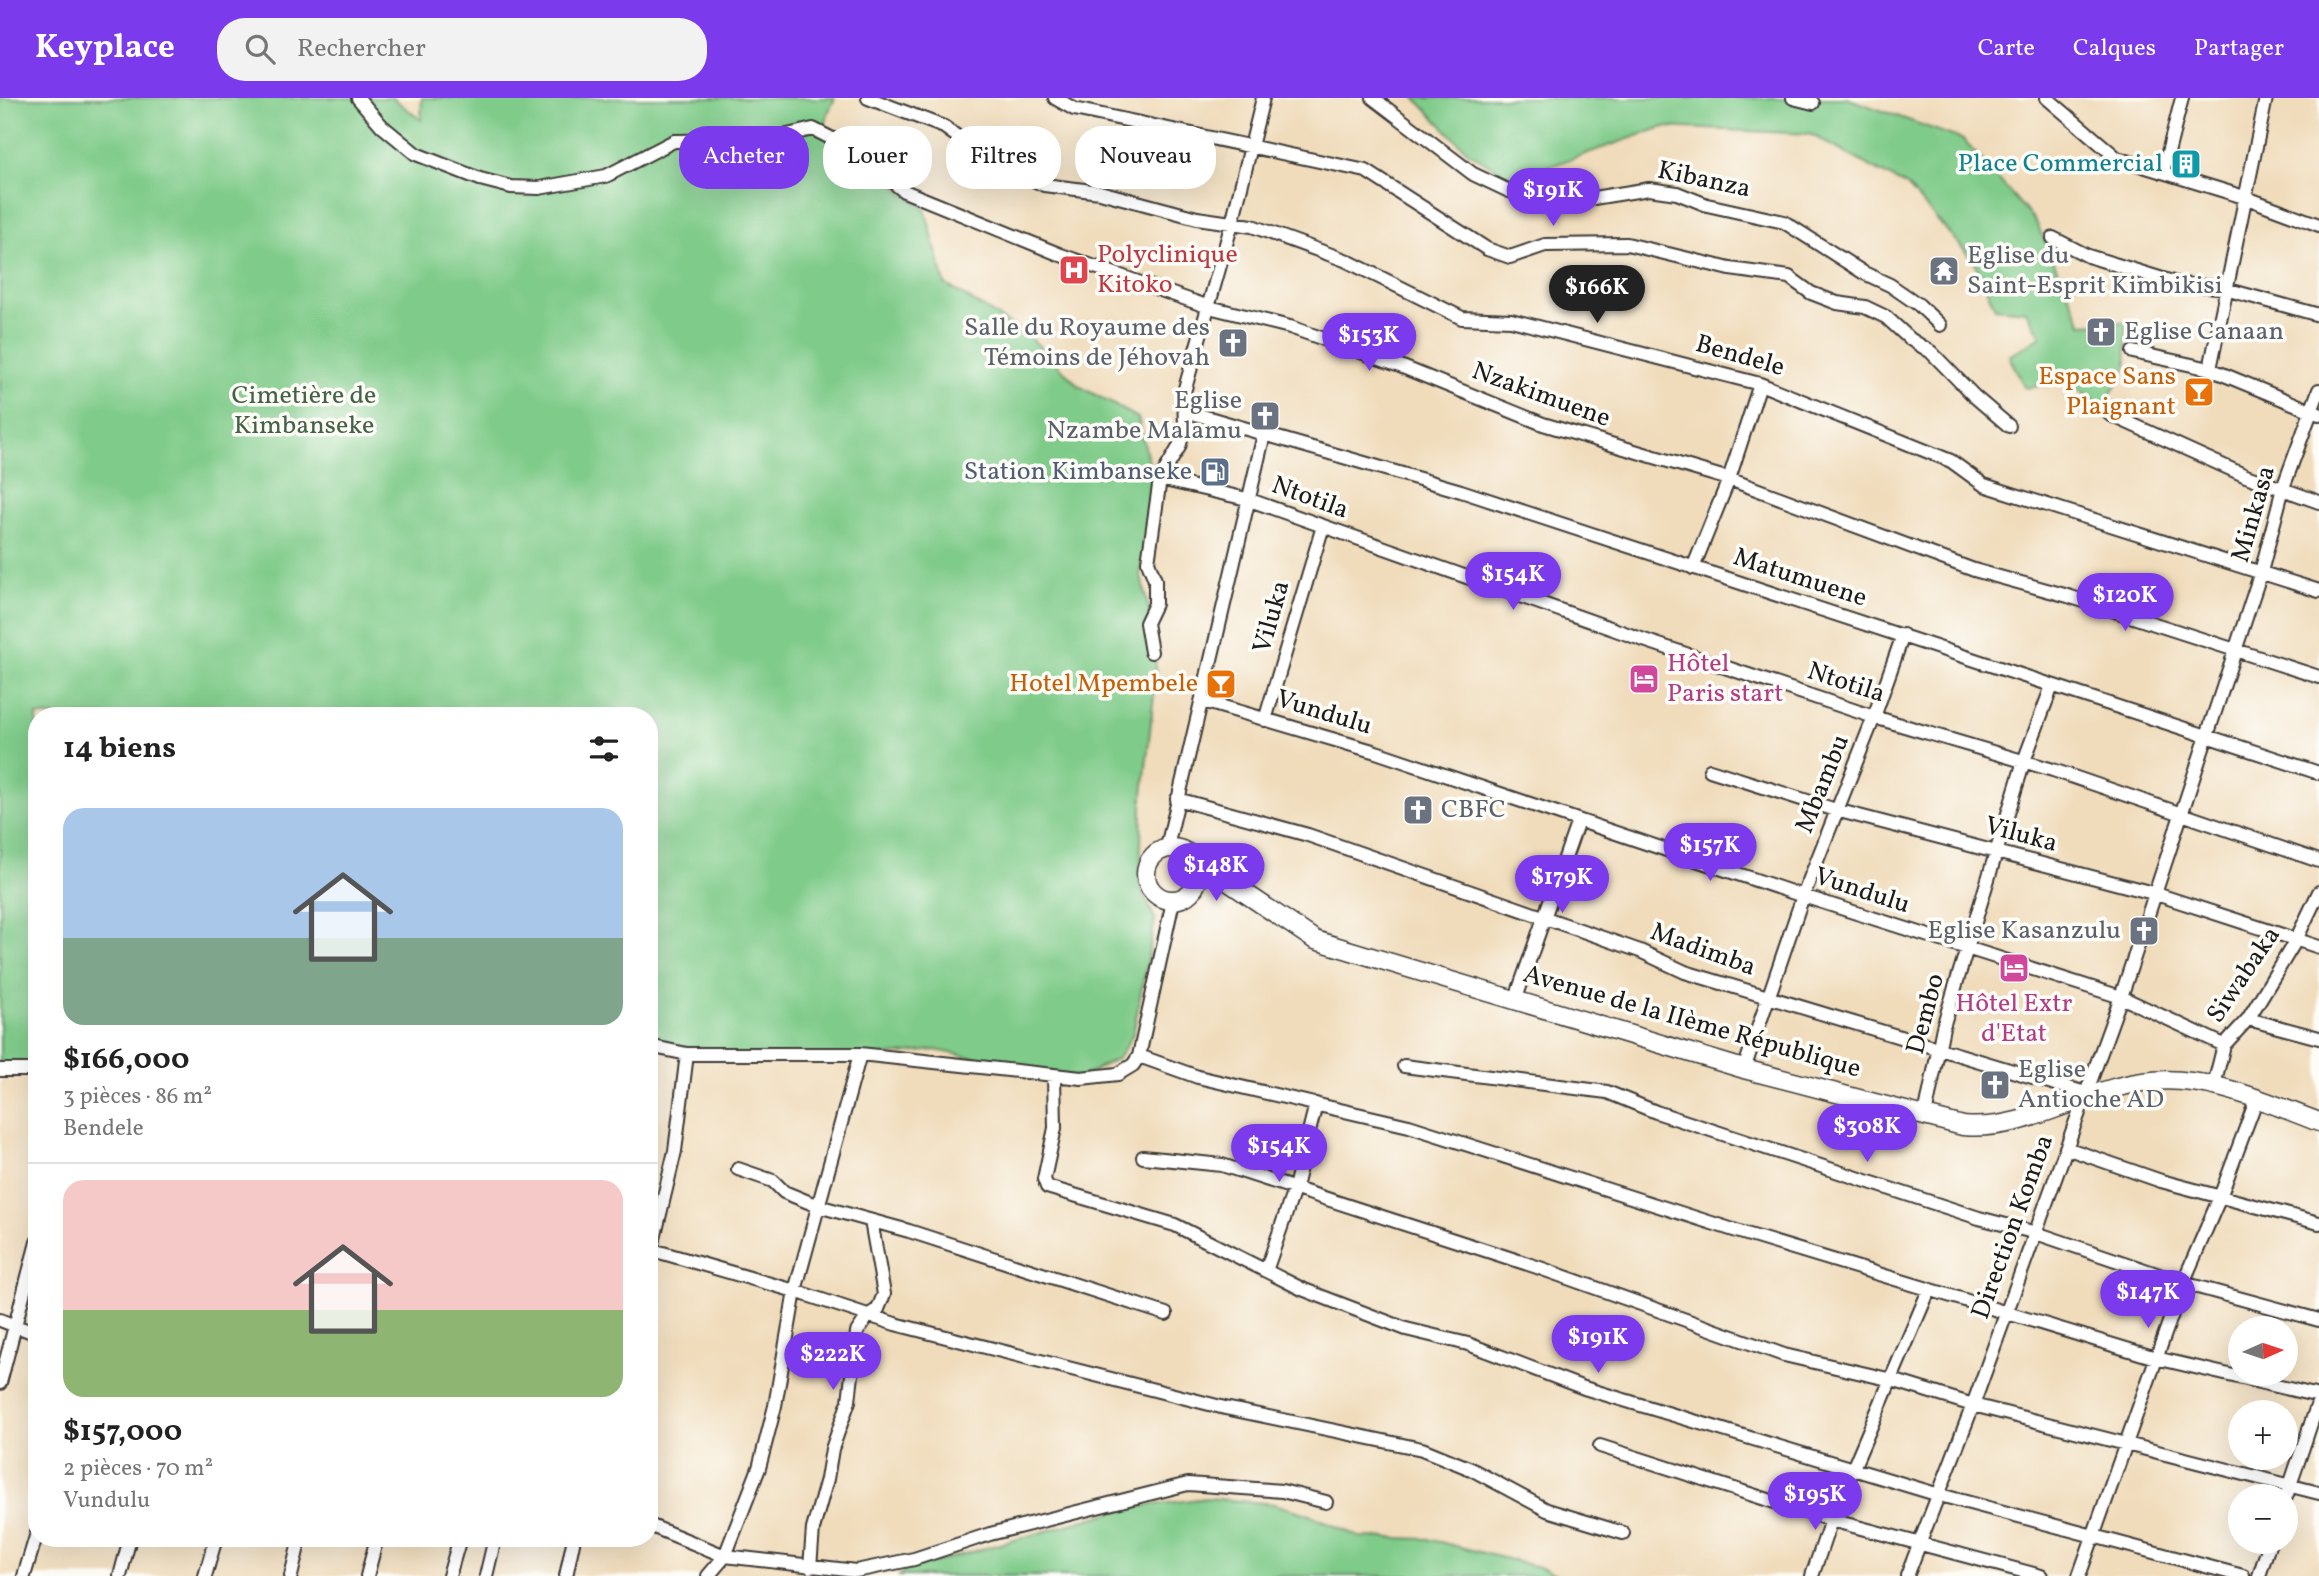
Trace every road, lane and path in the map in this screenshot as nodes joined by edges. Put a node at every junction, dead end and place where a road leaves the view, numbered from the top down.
1 (358, 98) edge
2 (868, 98) edge
3 (1055, 98) edge
4 (1263, 98) edge
5 (1373, 98) edge
6 (1793, 98) edge
7 (2047, 98) edge
8 (2182, 98) edge
9 (2266, 98) edge
10 (1813, 103) dead end
11 (1252, 145) junction
12 (2163, 172) junction
13 (2244, 197) junction
14 (1232, 223) junction
15 (2319, 225) edge
16 (2053, 238) dead end
17 (2225, 289) junction
18 (1209, 307) junction
19 (2319, 314) edge
20 (1940, 325) dead end
21 (2133, 352) dead end
22 (2210, 369) junction
23 (1760, 384) junction
24 (2319, 390) edge
25 (1185, 411) junction
26 (2315, 412) edge
27 (2109, 414) dead end
28 (2009, 426) dead end
29 (1264, 434) junction
30 (1160, 479) junction
31 (1729, 479) junction
32 (2283, 488) junction
33 (1247, 499) junction
34 (2319, 502) edge
35 (1322, 526) junction
36 (1693, 568) junction
37 (2261, 572) junction
38 (2319, 591) edge
39 (1903, 635) junction
40 (1151, 652) dead end
41 (2233, 652) junction
42 (2319, 677) edge
43 (2052, 686) junction
44 (1203, 701) junction
45 (1874, 717) junction
46 (1265, 720) junction
47 (2208, 735) junction
48 (2024, 761) junction
49 (1710, 771) dead end
50 (2319, 773) edge
51 (1177, 799) junction
52 (1836, 810) junction
53 (2183, 814) junction
54 (1578, 821) junction
55 (1167, 848) junction
56 (1998, 852) junction
57 (1193, 858) junction
58 (2319, 861) edge
59 (1229, 880) junction
60 (1195, 888) junction
61 (2319, 892) edge
62 (2153, 893) junction
63 (1803, 896) junction
64 (1173, 901) junction
65 (1544, 917) junction
66 (2297, 940) junction
67 (2319, 947) edge
68 (1969, 949) junction
69 (1768, 997) junction
70 (2121, 997) junction
71 (1516, 998) junction
72 (2248, 1019) junction
73 (2319, 1038) edge
74 (2224, 1045) junction
75 (658, 1048) edge
76 (1940, 1050) junction
77 (687, 1054) junction
78 (860, 1054) junction
79 (1139, 1056) junction
80 (1404, 1066) dead end
81 (1744, 1069) junction
82 (0, 1070) edge
83 (28, 1070) edge
84 (1054, 1075) junction
85 (2214, 1086) junction
86 (2089, 1096) junction
87 (2256, 1098) junction
88 (1316, 1104) junction
89 (1925, 1116) junction
90 (2319, 1122) edge
91 (2066, 1148) junction
92 (1143, 1157) dead end
93 (737, 1169) dead end
94 (1295, 1187) junction
95 (2220, 1197) junction
96 (818, 1206) junction
97 (658, 1220) edge
98 (872, 1221) junction
99 (2319, 1223) edge
100 (2033, 1232) junction
101 (658, 1255) edge
102 (1266, 1271) junction
103 (28, 1279) edge
104 (2183, 1283) junction
105 (1929, 1290) junction
106 (795, 1291) junction
107 (2007, 1312) junction
108 (1166, 1314) dead end
109 (868, 1317) junction
110 (0, 1320) edge
111 (2319, 1320) edge
112 (17, 1325) junction
113 (28, 1330) edge
114 (2156, 1358) junction
115 (1892, 1380) junction
116 (0, 1383) edge
117 (2319, 1398) edge
118 (1973, 1405) junction
119 (2128, 1443) junction
120 (1600, 1446) dead end
121 (1854, 1470) junction
122 (2264, 1484) edge
123 (2289, 1484) edge
124 (2298, 1492) edge
125 (2319, 1493) edge
126 (1936, 1494) junction
127 (1326, 1502) dead end
128 (1831, 1520) junction
129 (658, 1529) edge
130 (1623, 1533) dead end
131 (2095, 1535) junction
132 (1919, 1545) junction
133 (33, 1547) edge
134 (128, 1547) edge
135 (213, 1547) edge
136 (298, 1547) edge
137 (375, 1547) edge
138 (457, 1547) edge
139 (493, 1547) edge
140 (572, 1547) edge
141 (2266, 1554) edge
142 (724, 1556) junction
143 (810, 1567) junction
144 (24, 1576) edge
145 (120, 1576) edge
146 (205, 1576) edge
147 (291, 1576) edge
148 (367, 1576) edge
149 (449, 1576) edge
150 (486, 1576) edge
151 (566, 1576) edge
152 (708, 1576) edge
153 (1812, 1576) edge
154 (1907, 1576) edge
155 (2041, 1576) edge
156 (2079, 1576) edge
157 (2243, 1576) edge
158 (2259, 1576) edge

1 - 18 street, Nzakimuene
2 - 14 street, Bendele
3 - 11 street
4 - 11 street
5 - 20 street, Kibanza
6 - 10 street
7 - 12 street
8 - 12 street
9 - 13 street
11 - 14 street
11 - 28 street
12 - 13 street
13 - 15 street
13 - 17 street
14 - 18 street
14 - 23 street, Bendele
16 - 17 street
17 - 19 street
17 - 22 street
18 - 25 street
18 - 31 street, Nzakimuene
21 - 22 street
22 - 26 street
23 - 31 street
23 - 37 street, Bendele
24 - 26 street, Minkasa
25 - 29 street, Matumuene
25 - 30 street
26 - 32 street, Minkasa
27 - 32 street
29 - 33 street
29 - 36 street, Matumuene
30 - 33 street, Ntotila
30 - 40 street
31 - 36 street
31 - 41 street, Nzakimuene
32 - 34 street
32 - 37 street, Minkasa
33 - 35 street, Ntotila
33 - 44 street
35 - 45 street, Ntotila
35 - 46 street, Viluka
36 - 39 street, Matumuene
37 - 38 street, Bendele
37 - 41 street, Minkasa
39 - 43 street, Matumuene
39 - 45 street, Mbambu
41 - 42 street, Nzakimuene
41 - 47 street, Direction Komba
43 - 47 street, Matumuene
43 - 48 street, Dembo
44 - 46 street, Vundulu
44 - 51 street
45 - 48 street, Ntotila
45 - 52 street, Mbambu
46 - 54 street, Vundulu
47 - 50 street, Matumuene
47 - 53 street, Direction Komba
48 - 53 street, Ntotila
48 - 56 street, Dembo
49 - 52 street, Viluka
51 - 55 street
51 - 65 street, Madimba
52 - 56 street, Viluka
52 - 63 street, Mbambu
53 - 58 street, Ntotila
53 - 62 street, Direction Komba
54 - 63 street, Vundulu
54 - 65 street
55 - 57 street
55 - 64 street
56 - 62 street, Viluka
56 - 68 street, Dembo
57 - 59 street, Avenue de la IIème République
57 - 60 street
59 - 60 street
59 - 71 street, Avenue de la IIème République
60 - 64 street
61 - 66 street, Siwabaka
62 - 66 street, Viluka
62 - 70 street, Direction Komba
63 - 68 street, Vundulu
63 - 69 street, Mbambu
64 - 79 street
65 - 69 street, Madimba
65 - 71 street
66 - 67 street, Viluka
66 - 72 street, Siwabaka
68 - 70 street, Vundulu
68 - 76 street, Dembo
69 - 76 street, Madimba
69 - 81 street, Mbambu
70 - 74 street, Vundulu
70 - 86 street, Direction Komba
71 - 81 street, Avenue de la IIème République
72 - 73 street
72 - 74 street, Siwabaka
74 - 85 street, Siwabaka
75 - 77 street
76 - 86 street, Madimba
76 - 89 street, Dembo
77 - 78 street
77 - 97 street
78 - 84 street
78 - 96 street
79 - 84 street
79 - 88 street
80 - 100 street
81 - 89 street, Avenue de la IIème République
82 - 83 street
84 - 102 street
85 - 86 street, Avenue de la IIème République
85 - 87 street, Avenue de la IIème République
86 - 89 street, Avenue de la IIème République
86 - 91 street, Direction Komba
87 - 90 street, Avenue de la IIème République
87 - 95 street
88 - 94 street
88 - 105 street
91 - 95 street
91 - 100 street, Direction Komba
92 - 94 street
93 - 96 street
94 - 102 street
94 - 115 street
95 - 99 street
95 - 104 street
96 - 98 street
96 - 106 street
98 - 108 street
98 - 109 street
100 - 104 street
100 - 107 street, Direction Komba
101 - 106 street
102 - 121 street
103 - 112 street
104 - 111 street
104 - 114 street
105 - 107 street
105 - 115 street
106 - 109 street
106 - 142 street
107 - 114 street
107 - 118 street, Direction Komba
109 - 130 street
109 - 143 street
110 - 112 street
112 - 113 street
112 - 116 street
114 - 117 street
114 - 119 street
115 - 118 street
115 - 121 street
117 - 123 street
118 - 119 street
118 - 126 street, Direction Komba
119 - 122 street
119 - 131 street
120 - 128 street
121 - 126 street
121 - 128 street
124 - 125 street
126 - 131 street
126 - 132 street, Direction Komba
127 - 143 street
128 - 132 street
128 - 153 street
129 - 142 street
131 - 156 street
131 - 157 street
132 - 154 street, Direction Komba
132 - 155 street
133 - 144 street
134 - 145 street
135 - 146 street
136 - 147 street
137 - 148 street
138 - 149 street
139 - 150 street
140 - 151 street
141 - 158 street
142 - 143 street
142 - 152 street

